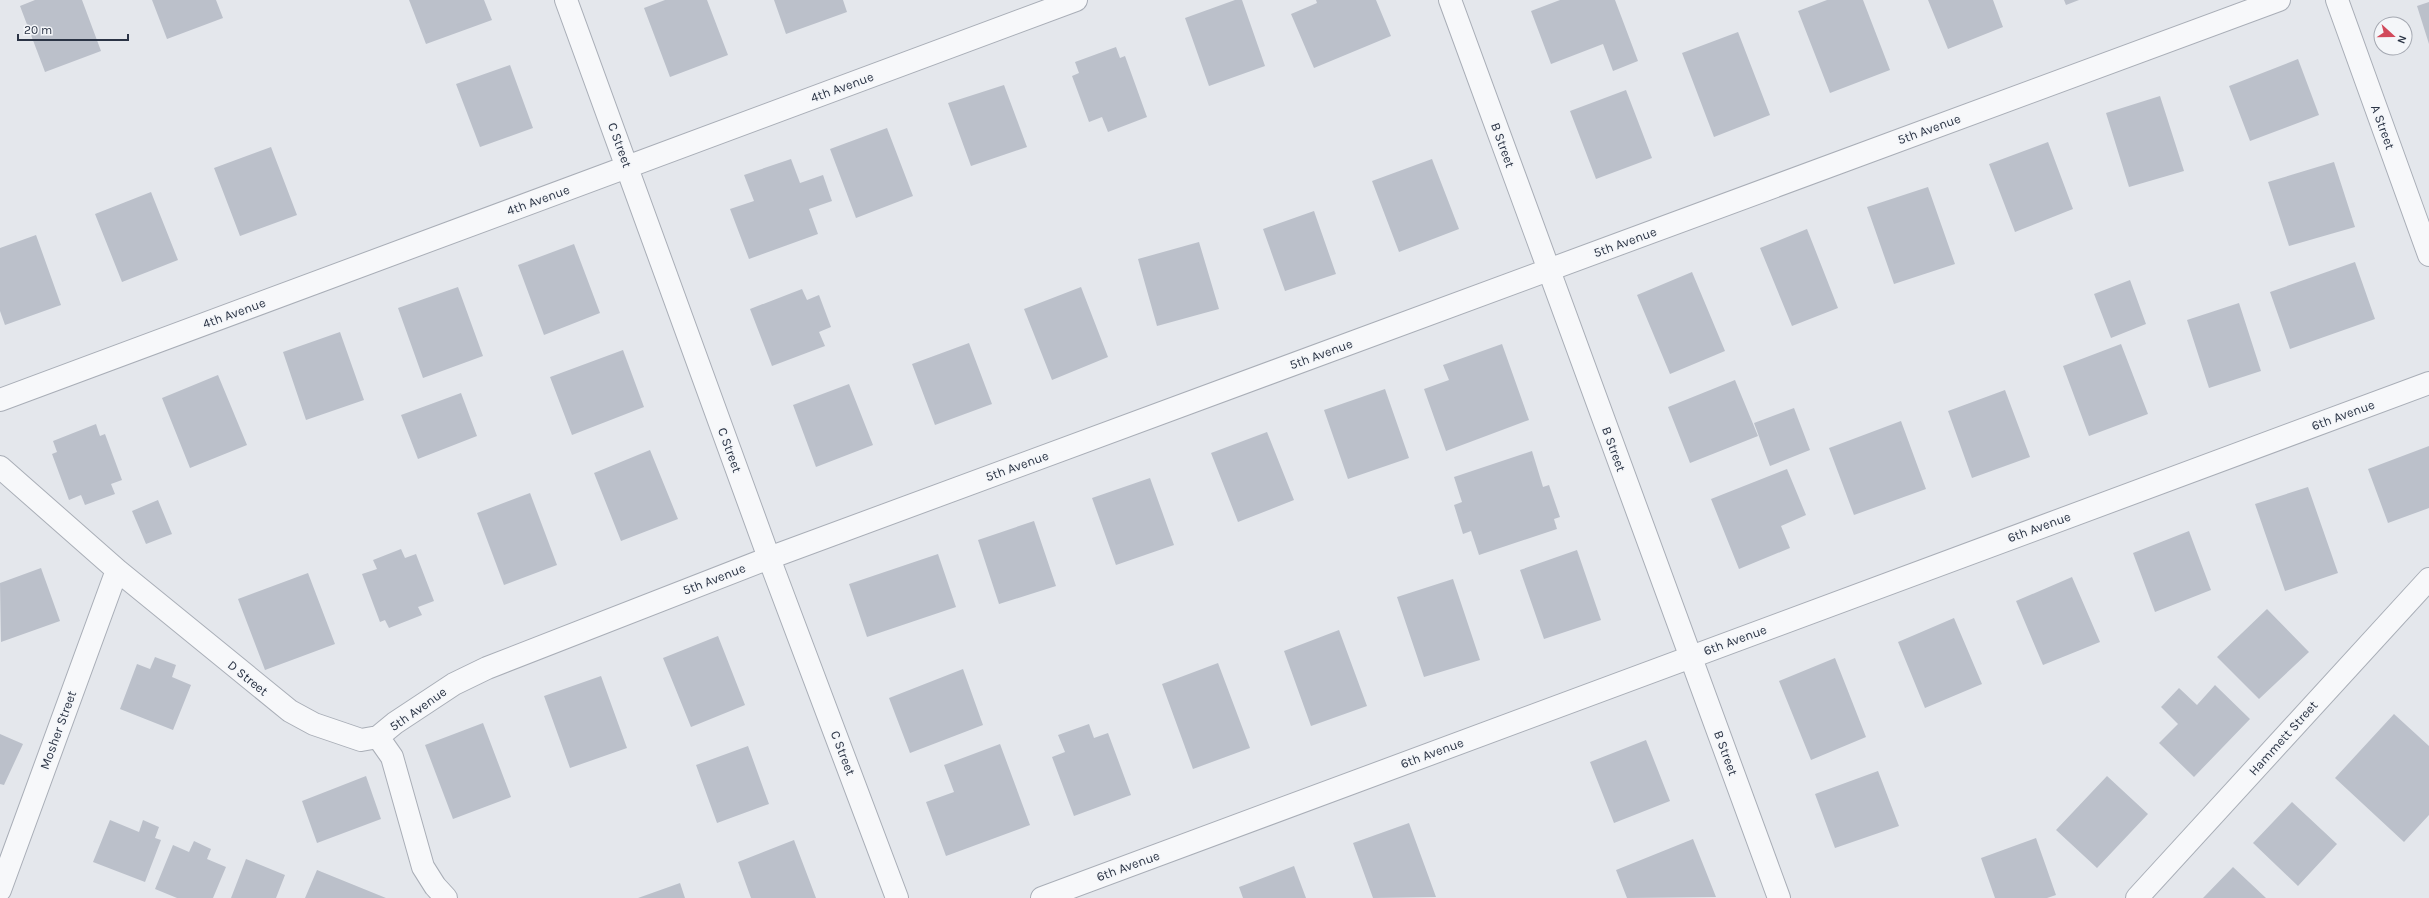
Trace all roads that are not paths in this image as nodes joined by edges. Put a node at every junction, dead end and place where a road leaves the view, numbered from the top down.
1 (566, 0) edge
2 (1076, 0) edge
3 (1450, 0) edge
4 (2279, 0) edge
5 (2337, 0) edge
6 (628, 167) junction
7 (2429, 255) edge
8 (1548, 270) junction
9 (2429, 383) edge
10 (0, 400) edge
11 (0, 467) edge
12 (769, 558) junction
13 (117, 570) junction
14 (2429, 579) edge
15 (1690, 657) junction
16 (378, 737) junction
17 (0, 890) edge
18 (446, 898) edge
19 (897, 898) edge
20 (1042, 898) edge
21 (1779, 898) edge
22 (2137, 898) edge

1 - 6 street, C Street
2 - 6 street, 4th Avenue
3 - 8 street, B Street
4 - 8 street, 5th Avenue
5 - 7 street, A Street
6 - 10 street, 4th Avenue
6 - 12 street, C Street
8 - 12 street, 5th Avenue
8 - 15 street, B Street
9 - 15 street, 6th Avenue
11 - 13 street, D Street
12 - 16 street, 5th Avenue
12 - 19 street, C Street
13 - 16 street, D Street
13 - 17 street, Mosher Street
14 - 22 street, Hammett Street
15 - 20 street, 6th Avenue
15 - 21 street, B Street
16 - 18 street

